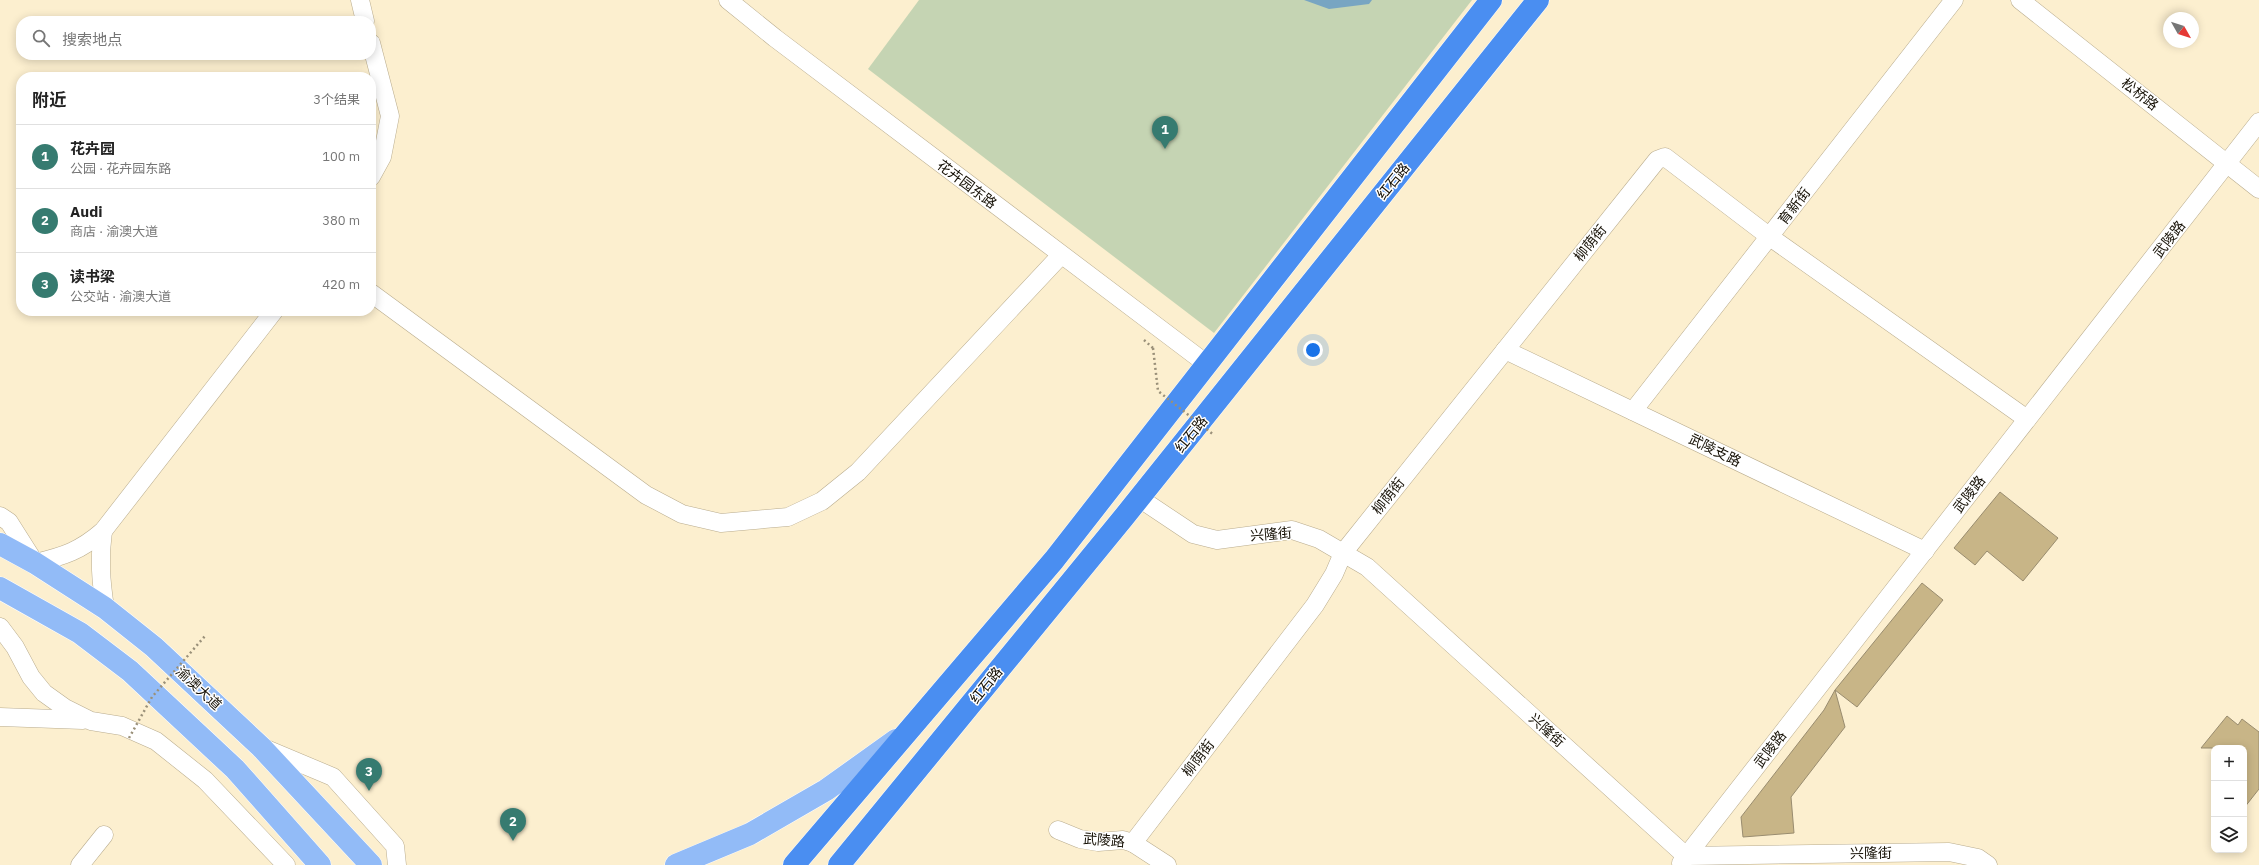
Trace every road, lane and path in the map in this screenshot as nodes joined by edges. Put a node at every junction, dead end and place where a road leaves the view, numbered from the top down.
1 (360, 0) edge
2 (728, 0) edge
3 (1491, 0) edge
4 (1538, 0) edge
5 (1954, 0) edge
6 (2020, 0) edge
7 (364, 16) edge
8 (375, 60) edge
9 (2259, 122) edge
10 (2227, 164) junction
11 (376, 168) edge
12 (2259, 188) edge
13 (1770, 237) junction
14 (1061, 255) junction
15 (376, 297) edge
16 (270, 316) edge
17 (1153, 348) dead end
18 (1505, 350) junction
19 (1208, 365) junction
20 (1633, 412) junction
21 (2028, 419) junction
22 (1214, 435) dead end
23 (1139, 498) junction
24 (0, 516) edge
25 (103, 531) junction
26 (0, 544) edge
27 (1925, 551) junction
28 (1343, 552) junction
29 (35, 563) junction
30 (0, 588) edge
31 (105, 608) junction
32 (0, 627) edge
33 (205, 636) dead end
34 (0, 717) edge
35 (91, 721) junction
36 (906, 732) junction
37 (129, 738) dead end
38 (261, 747) junction
39 (1058, 830) dead end
40 (104, 835) dead end
41 (1133, 843) junction
42 (1683, 860) edge
43 (80, 865) edge
44 (286, 865) edge
45 (320, 865) edge
46 (371, 865) edge
47 (397, 865) edge
48 (676, 865) edge
49 (794, 865) edge
50 (839, 865) edge
51 (1167, 865) edge
52 (1988, 865) edge

1 - 7 street
2 - 14 street, 花卉园东路
3 - 19 highway, 红石路
4 - 23 highway, 红石路
5 - 13 street, 育新街
6 - 10 street, 松桥路
8 - 11 street
9 - 10 street, 武陵路
10 - 12 street, 松桥路
10 - 21 street, 武陵路
13 - 18 street, 柳荫街
13 - 20 street, 育新街
13 - 21 street
14 - 15 street
14 - 19 street, 花卉园东路
16 - 25 street
17 - 22 path, bridge
18 - 20 street, 武陵支路
18 - 28 street, 柳荫街
19 - 36 highway, 红石路
20 - 27 street, 武陵支路
21 - 27 street, 武陵路
23 - 28 street, 兴隆街
23 - 50 highway, 红石路
24 - 29 street
25 - 29 street
25 - 31 street
26 - 29 main road, 渝澳大道
27 - 42 street, 武陵路
28 - 41 street, 柳荫街
28 - 42 street, 兴隆街
29 - 31 main road, 渝澳大道
30 - 45 main road
31 - 38 main road, 渝澳大道
32 - 35 street
33 - 37 path, bridge
34 - 35 street
35 - 44 street
36 - 48 main road, 红石路
36 - 49 highway, 红石路
38 - 46 main road, 渝澳大道
38 - 47 street
39 - 41 street, 武陵路
40 - 43 street
41 - 51 street, 武陵路
42 - 52 street, 兴隆街

